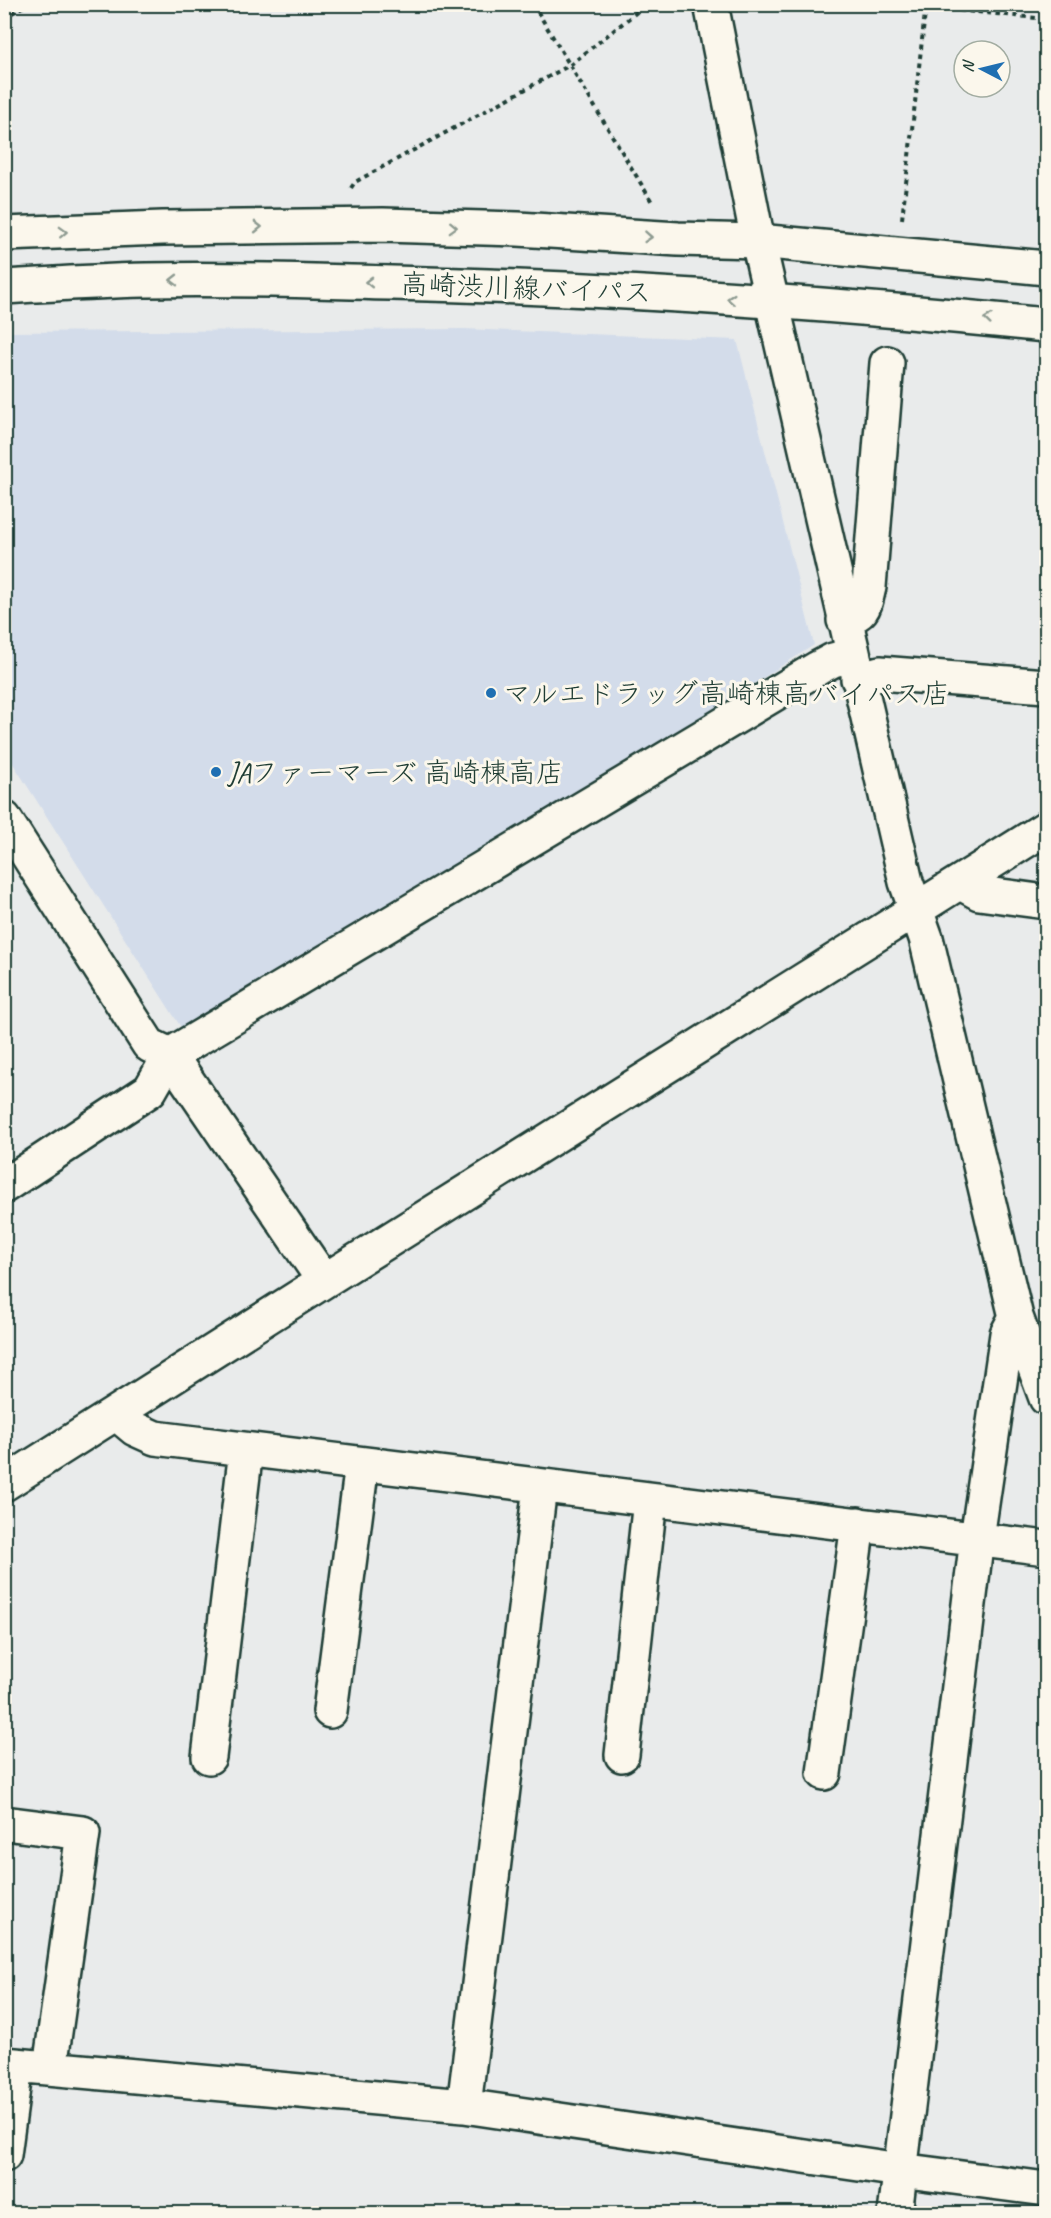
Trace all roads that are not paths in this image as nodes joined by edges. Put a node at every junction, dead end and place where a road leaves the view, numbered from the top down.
1 (711, 4) edge
2 (4, 234) edge
3 (758, 241) junction
4 (1047, 268) edge
5 (4, 287) edge
6 (773, 301) junction
7 (1047, 325) edge
8 (887, 363) dead end
9 (844, 620) junction
10 (855, 667) junction
11 (1047, 686) edge
12 (4, 818) edge
13 (1047, 828) edge
14 (961, 883) junction
15 (1047, 902) edge
16 (915, 909) junction
17 (170, 1055) junction
18 (4, 1186) edge
19 (324, 1281) junction
20 (1016, 1317) junction
21 (1047, 1398) edge
22 (117, 1414) junction
23 (246, 1450) junction
24 (362, 1464) junction
25 (4, 1485) edge
26 (540, 1487) junction
27 (650, 1500) junction
28 (858, 1524) junction
29 (977, 1538) junction
30 (1047, 1548) edge
31 (330, 1711) dead end
32 (622, 1755) dead end
33 (209, 1757) dead end
34 (824, 1773) dead end
35 (4, 1823) edge
36 (10, 2065) edge
37 (50, 2068) junction
38 (464, 2106) junction
39 (4, 2155) edge
40 (900, 2170) junction
41 (1047, 2189) edge
42 (895, 2214) edge

1 - 3 street
2 -> 3 street, 高崎渋川線バイパス
3 - 4 street, 高崎渋川線バイパス
3 - 6 street
6 -> 5 street, 高崎渋川線バイパス
7 -> 6 street, 高崎渋川線バイパス
6 - 9 street
8 - 9 street
9 - 10 street
10 - 11 street
10 - 16 street
10 - 17 street
12 - 17 street
13 - 14 street
14 - 15 street
14 - 16 street
16 - 19 street
16 - 20 street
17 - 18 street
17 - 19 street
19 - 22 street
20 - 21 street
20 - 29 street
22 - 23 street
22 - 25 street
23 - 24 street
23 - 33 street
24 - 26 street
24 - 31 street
26 - 27 street
26 - 38 street
27 - 28 street
27 - 32 street
28 - 29 street
28 - 34 street
29 - 30 street
29 - 40 street
35 - 37 street
36 - 37 street
36 - 39 street
37 - 38 street
38 - 40 street
40 - 41 street
40 - 42 street

